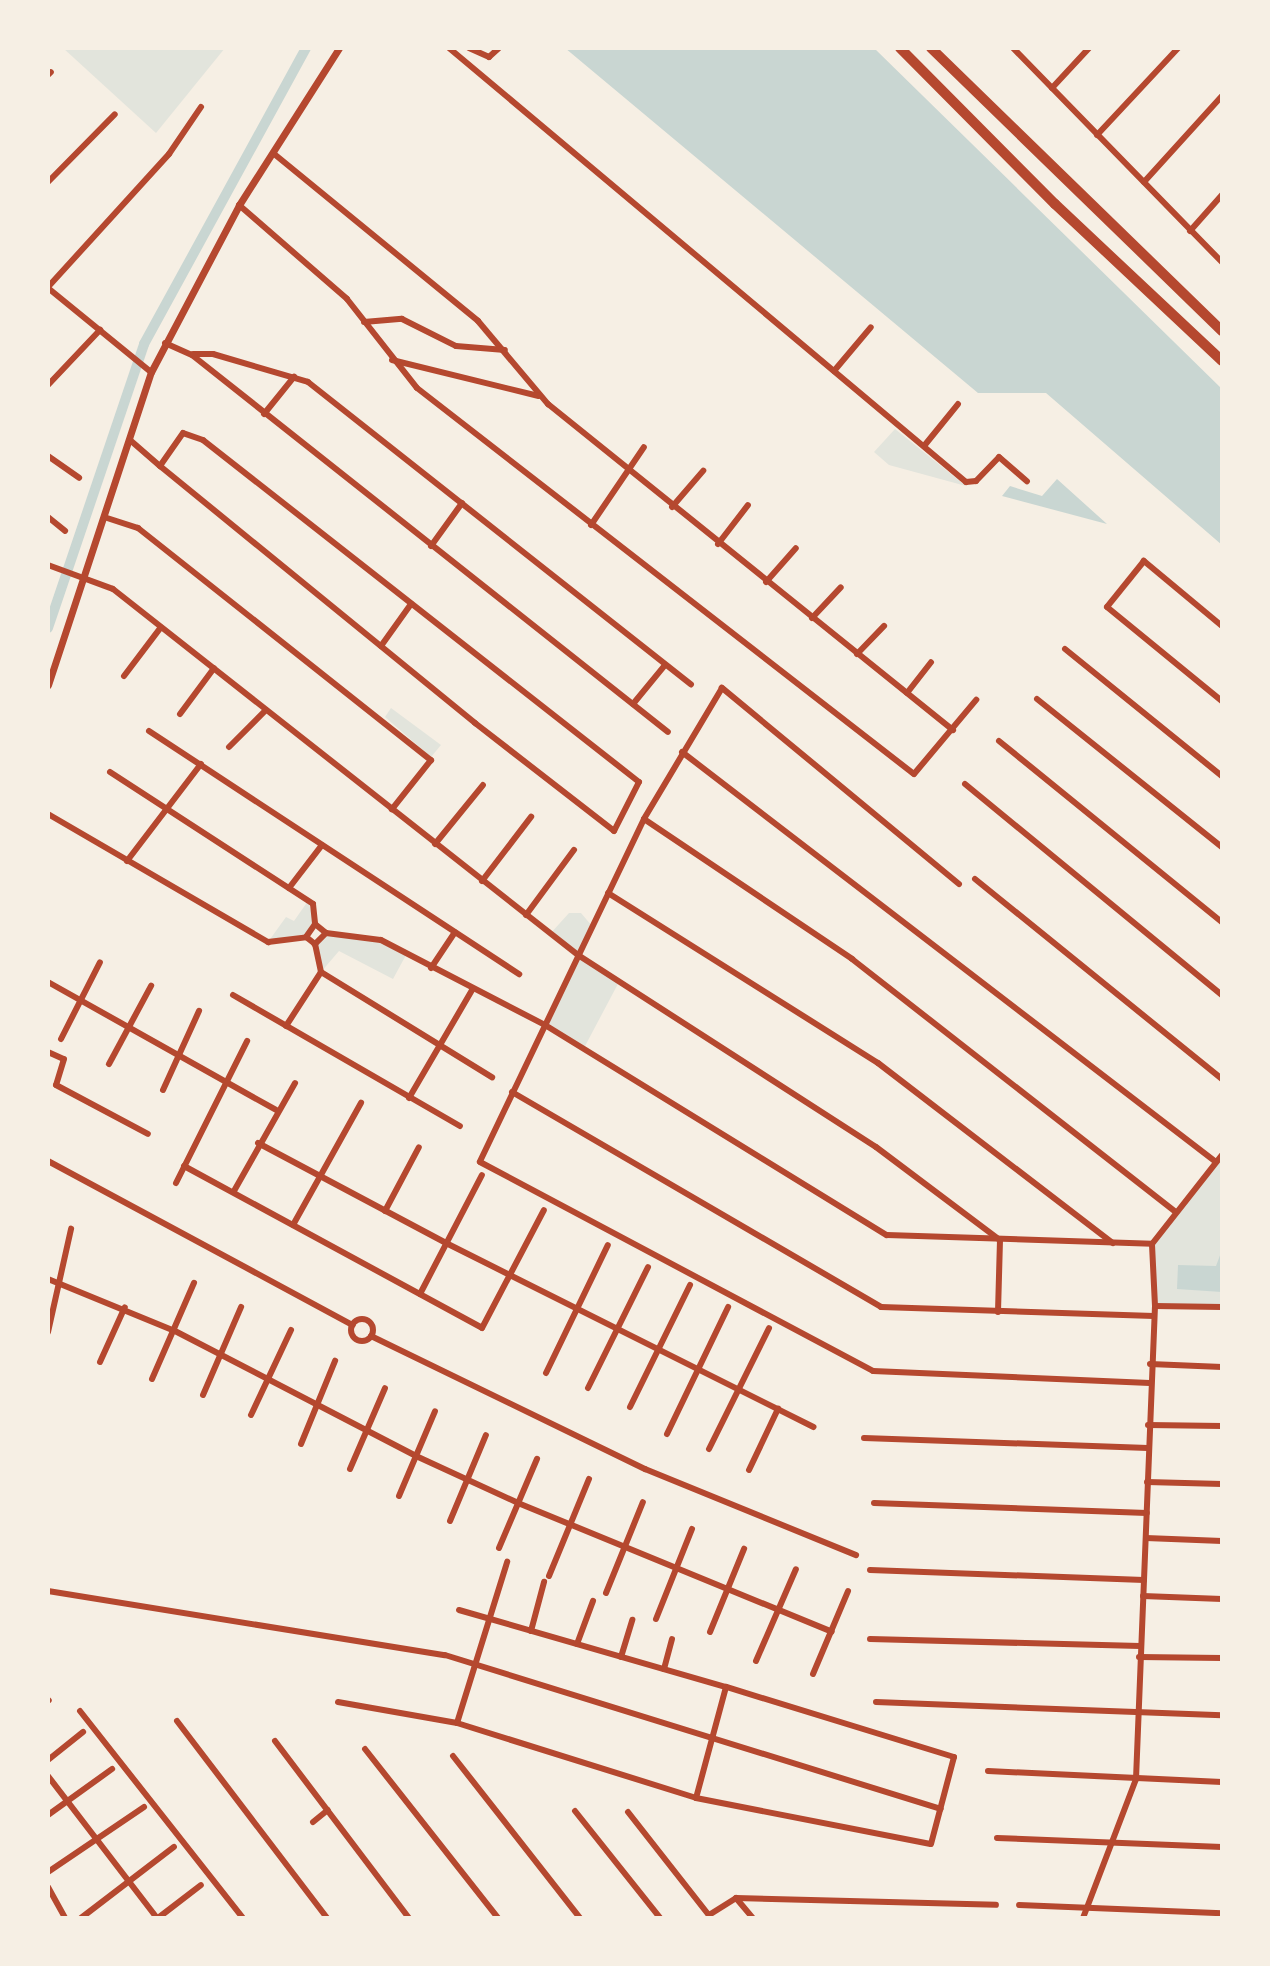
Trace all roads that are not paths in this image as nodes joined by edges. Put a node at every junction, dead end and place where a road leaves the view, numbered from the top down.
1 (339, 48) edge
2 (449, 48) edge
3 (469, 48) edge
4 (499, 48) edge
5 (900, 48) edge
6 (931, 48) edge
7 (1013, 48) edge
8 (1089, 48) edge
9 (1178, 48) edge
10 (1052, 88) junction
11 (1222, 96) edge
12 (201, 107) dead end
13 (115, 114) dead end
14 (1097, 135) junction
15 (273, 153) junction
16 (48, 182) edge
17 (1144, 182) junction
18 (1222, 195) edge
19 (239, 205) junction
20 (1190, 231) junction
21 (1222, 262) edge
22 (48, 287) edge
23 (364, 322) junction
24 (871, 327) dead end
25 (100, 330) junction
26 (1222, 331) edge
27 (165, 343) junction
28 (505, 350) junction
29 (192, 355) junction
30 (392, 360) junction
31 (1222, 361) edge
32 (834, 371) junction
33 (151, 372) junction
34 (294, 377) junction
35 (48, 385) edge
36 (539, 396) junction
37 (958, 404) dead end
38 (264, 414) junction
39 (130, 440) junction
40 (924, 446) junction
41 (644, 447) dead end
42 (48, 456) edge
43 (160, 466) junction
44 (627, 471) junction
45 (703, 471) dead end
46 (79, 478) dead end
47 (1027, 481) dead end
48 (462, 503) junction
49 (748, 505) dead end
50 (672, 507) junction
51 (48, 517) edge
52 (104, 517) junction
53 (591, 525) junction
54 (65, 531) dead end
55 (718, 544) junction
56 (431, 546) junction
57 (796, 548) dead end
58 (51, 567) edge
59 (80, 577) junction
60 (766, 582) junction
61 (841, 587) dead end
62 (411, 604) junction
63 (1222, 614) edge
64 (812, 618) junction
65 (1219, 623) edge
66 (884, 626) dead end
67 (161, 627) junction
68 (381, 646) junction
69 (1065, 649) dead end
70 (857, 654) junction
71 (931, 662) dead end
72 (665, 665) junction
73 (214, 668) junction
74 (124, 676) dead end
75 (48, 685) edge
76 (691, 685) dead end
77 (907, 693) junction
78 (1037, 699) dead end
79 (976, 700) dead end
80 (1222, 701) edge
81 (633, 704) junction
82 (266, 710) junction
83 (180, 714) dead end
84 (953, 730) junction
85 (149, 731) dead end
86 (668, 732) dead end
87 (999, 741) dead end
88 (229, 747) dead end
89 (682, 752) junction
90 (201, 764) junction
91 (110, 772) dead end
92 (1222, 776) edge
93 (965, 784) dead end
94 (483, 785) dead end
95 (166, 809) junction
96 (392, 809) junction
97 (48, 814) edge
98 (531, 817) dead end
99 (644, 819) junction
100 (435, 844) junction
101 (322, 845) junction
102 (1222, 847) edge
103 (574, 850) dead end
104 (127, 861) junction
105 (975, 879) dead end
106 (482, 881) junction
107 (959, 884) dead end
108 (289, 888) junction
109 (608, 893) junction
110 (526, 915) junction
111 (1222, 922) edge
112 (315, 924) junction
113 (455, 932) junction
114 (326, 933) junction
115 (306, 937) junction
116 (315, 944) junction
117 (578, 955) junction
118 (100, 962) dead end
119 (431, 968) junction
120 (321, 972) junction
121 (519, 974) dead end
122 (48, 982) edge
123 (151, 986) dead end
124 (472, 990) junction
125 (233, 995) dead end
126 (1222, 995) edge
127 (80, 1000) junction
128 (199, 1011) dead end
129 (130, 1025) junction
130 (545, 1025) junction
131 (286, 1026) junction
132 (61, 1039) dead end
133 (247, 1041) dead end
134 (441, 1049) junction
135 (48, 1052) edge
136 (181, 1052) junction
137 (109, 1064) dead end
138 (492, 1077) dead end
139 (227, 1078) junction
140 (1222, 1079) edge
141 (295, 1083) dead end
142 (163, 1090) dead end
143 (512, 1092) junction
144 (409, 1098) junction
145 (361, 1103) dead end
146 (276, 1110) junction
147 (460, 1126) dead end
148 (148, 1134) dead end
149 (258, 1143) junction
150 (419, 1147) dead end
151 (1222, 1155) edge
152 (48, 1161) edge
153 (1216, 1162) junction
154 (184, 1166) junction
155 (482, 1175) dead end
156 (320, 1176) junction
157 (176, 1183) dead end
158 (234, 1191) junction
159 (544, 1210) dead end
160 (385, 1211) junction
161 (1176, 1212) junction
162 (293, 1225) junction
163 (71, 1229) dead end
164 (1000, 1240) junction
165 (446, 1243) junction
166 (1113, 1243) junction
167 (1152, 1244) junction
168 (608, 1245) dead end
169 (648, 1267) dead end
170 (511, 1276) junction
171 (48, 1279) edge
172 (60, 1281) junction
173 (194, 1283) dead end
174 (690, 1285) dead end
175 (420, 1294) junction
176 (1155, 1306) junction
177 (125, 1307) junction
178 (241, 1307) dead end
179 (728, 1307) dead end
180 (1222, 1307) edge
181 (577, 1309) junction
182 (998, 1312) junction
183 (1154, 1316) junction
184 (353, 1325) junction
185 (769, 1328) dead end
186 (618, 1329) junction
187 (291, 1330) dead end
188 (175, 1331) junction
189 (48, 1332) edge
190 (371, 1336) junction
191 (658, 1349) junction
192 (220, 1354) junction
193 (335, 1361) dead end
194 (100, 1362) dead end
195 (1150, 1364) junction
196 (1222, 1367) edge
197 (698, 1369) junction
198 (546, 1373) dead end
199 (270, 1377) junction
200 (152, 1379) dead end
201 (1150, 1383) junction
202 (385, 1388) dead end
203 (588, 1388) dead end
204 (738, 1389) junction
205 (203, 1395) dead end
206 (319, 1402) junction
207 (630, 1407) dead end
208 (778, 1409) junction
209 (435, 1411) dead end
210 (251, 1415) dead end
211 (1148, 1425) junction
212 (1222, 1426) edge
213 (814, 1427) dead end
214 (368, 1428) junction
215 (667, 1434) dead end
216 (486, 1435) dead end
217 (864, 1438) dead end
218 (301, 1444) dead end
219 (1148, 1448) junction
220 (709, 1449) dead end
221 (416, 1456) junction
222 (537, 1459) dead end
223 (350, 1469) dead end
224 (749, 1470) dead end
225 (467, 1479) junction
226 (589, 1479) dead end
227 (1147, 1482) junction
228 (1222, 1484) edge
229 (399, 1496) dead end
230 (643, 1502) dead end
231 (518, 1503) junction
232 (874, 1503) dead end
233 (1147, 1513) junction
234 (450, 1521) dead end
235 (570, 1525) junction
236 (692, 1529) dead end
237 (1146, 1538) junction
238 (1222, 1541) edge
239 (499, 1548) dead end
240 (624, 1549) junction
241 (744, 1549) dead end
242 (856, 1555) dead end
243 (507, 1562) dead end
244 (676, 1569) junction
245 (796, 1569) dead end
246 (870, 1570) dead end
247 (1144, 1580) junction
248 (727, 1590) junction
249 (48, 1591) edge
250 (848, 1591) dead end
251 (606, 1593) dead end
252 (1143, 1596) junction
253 (1222, 1599) edge
254 (593, 1601) dead end
255 (459, 1610) dead end
256 (778, 1610) junction
257 (491, 1619) junction
258 (656, 1619) dead end
259 (632, 1620) dead end
260 (531, 1631) junction
261 (710, 1632) dead end
262 (832, 1632) junction
263 (672, 1639) dead end
264 (870, 1639) dead end
265 (577, 1644) junction
266 (1140, 1646) junction
267 (621, 1657) junction
268 (1139, 1657) junction
269 (1222, 1658) edge
270 (756, 1661) dead end
271 (476, 1664) junction
272 (664, 1669) junction
273 (813, 1674) dead end
274 (726, 1687) junction
275 (338, 1702) dead end
276 (876, 1702) dead end
277 (80, 1711) dead end
278 (1137, 1712) junction
279 (1222, 1715) edge
280 (177, 1721) dead end
281 (457, 1723) junction
282 (83, 1732) dead end
283 (711, 1739) junction
284 (275, 1741) dead end
285 (365, 1749) dead end
286 (453, 1756) dead end
287 (48, 1760) edge
288 (112, 1769) dead end
289 (988, 1771) dead end
290 (48, 1776) edge
291 (1136, 1779) junction
292 (1222, 1782) edge
293 (696, 1798) junction
294 (67, 1801) junction
295 (144, 1807) dead end
296 (941, 1809) junction
297 (328, 1810) junction
298 (575, 1811) dead end
299 (628, 1812) dead end
300 (48, 1815) edge
301 (313, 1822) dead end
302 (997, 1838) dead end
303 (96, 1839) junction
304 (1113, 1844) junction
305 (174, 1847) dead end
306 (1222, 1847) edge
307 (48, 1872) edge
308 (128, 1883) junction
309 (201, 1885) dead end
310 (49, 1889) edge
311 (736, 1898) junction
312 (996, 1905) dead end
313 (1019, 1905) dead end
314 (1087, 1907) junction
315 (1222, 1913) edge
316 (710, 1917) edge
317 (65, 1918) edge
318 (81, 1918) edge
319 (157, 1918) edge
320 (243, 1918) edge
321 (327, 1918) edge
322 (409, 1918) edge
323 (498, 1918) edge
324 (580, 1918) edge
325 (660, 1918) edge
326 (753, 1918) edge
327 (1083, 1918) edge

1 - 15 street
2 - 32 street
3 - 4 street
5 - 31 highway
6 - 26 highway
7 - 10 street
8 - 10 street
9 - 14 street
10 - 14 street
11 - 17 street
12 - 22 street
13 - 16 street
14 - 17 street
15 - 19 street
15 - 28 street
17 - 20 street
18 - 20 street
19 - 23 street
19 - 27 street
20 - 21 street
22 - 25 street
23 - 28 street
23 - 30 street
24 - 32 street
25 - 33 street
25 - 35 street
27 - 29 street
27 - 33 street
28 - 36 street
29 - 34 street
29 - 38 street
30 - 36 street
30 - 53 street
32 - 40 street
33 - 39 street
34 - 38 street
34 - 48 street
36 - 44 street
37 - 40 street
38 - 56 street
39 - 43 street
39 - 52 street
40 - 47 street
41 - 44 street
42 - 46 street
43 - 62 street
43 - 68 street
44 - 50 street
44 - 53 street
45 - 50 street
48 - 56 street
48 - 72 street
49 - 55 street
50 - 55 street
51 - 54 street
52 - 59 street
52 - 96 street
53 - 84 street
55 - 60 street
56 - 81 street
57 - 60 street
58 - 59 street
59 - 67 street
59 - 75 street
60 - 64 street
61 - 64 street
62 - 68 street
62 - 68 street
63 - 65 street
64 - 70 street
65 - 80 street
66 - 70 street
67 - 73 street
67 - 74 street
69 - 92 street
70 - 77 street
71 - 77 street
72 - 76 street
72 - 81 street
73 - 82 street
73 - 83 street
77 - 84 street
78 - 102 street
79 - 84 street
81 - 86 street
82 - 88 street
82 - 96 street
85 - 90 street
87 - 111 street
89 - 99 street
89 - 107 street
89 - 153 street
90 - 95 street
90 - 101 street
91 - 95 street
93 - 126 street
94 - 100 street
95 - 104 street
95 - 108 street
96 - 100 street
97 - 104 street
98 - 106 street
99 - 109 street
99 - 161 street
100 - 106 street
101 - 108 street
101 - 113 street
103 - 110 street
104 - 115 street
105 - 140 street
106 - 110 street
108 - 112 street
109 - 117 street
109 - 166 street
110 - 117 street
112 - 114 street
112 - 115 street
113 - 119 street
113 - 121 street
114 - 116 street
114 - 119 street
115 - 116 street
116 - 120 street
117 - 130 street
117 - 164 street
118 - 127 street
119 - 124 street
120 - 131 street
120 - 134 street
122 - 127 street
123 - 129 street
124 - 130 street
124 - 134 street
125 - 131 street
127 - 129 street
127 - 132 street
128 - 136 street
129 - 136 street
129 - 137 street
130 - 143 street
130 - 164 street
131 - 144 street
133 - 139 street
134 - 138 street
134 - 144 street
135 - 148 street
136 - 139 street
136 - 142 street
139 - 146 street
139 - 154 street
141 - 146 street
143 - 182 street
143 - 201 street
144 - 147 street
145 - 156 street
146 - 149 street
149 - 156 street
149 - 158 street
150 - 160 street
151 - 153 street
152 - 184 street
153 - 161 street
154 - 157 street
154 - 158 street
155 - 165 street
156 - 160 street
156 - 162 street
158 - 162 street
159 - 170 street
160 - 165 street
161 - 167 street
162 - 175 street
163 - 172 street
164 - 166 street
164 - 182 street
165 - 170 street
165 - 175 street
166 - 167 street
167 - 176 street
168 - 181 street
169 - 186 street
170 - 175 street
170 - 181 street
171 - 172 street
172 - 177 street
172 - 189 street
173 - 188 street
174 - 191 street
176 - 180 street
176 - 183 street
177 - 188 street
177 - 194 street
178 - 192 street
179 - 197 street
181 - 186 street
181 - 198 street
182 - 183 street
183 - 195 street
184 - 190 street
184 - 190 street
185 - 204 street
186 - 191 street
186 - 203 street
187 - 199 street
188 - 192 street
188 - 200 street
190 - 242 street
191 - 197 street
191 - 207 street
192 - 199 street
192 - 205 street
193 - 206 street
195 - 196 street
195 - 201 street
197 - 204 street
197 - 215 street
199 - 206 street
199 - 210 street
201 - 211 street
202 - 214 street
204 - 208 street
204 - 220 street
206 - 214 street
206 - 218 street
208 - 213 street
208 - 224 street
209 - 221 street
211 - 212 street
211 - 219 street
214 - 221 street
214 - 223 street
216 - 225 street
217 - 219 street
219 - 227 street
221 - 225 street
221 - 229 street
222 - 231 street
225 - 231 street
225 - 234 street
226 - 235 street
227 - 228 street
227 - 233 street
230 - 240 street
231 - 235 street
231 - 239 street
232 - 233 street
233 - 237 street
235 - 240 street
235 - 260 street
236 - 244 street
237 - 238 street
237 - 247 street
240 - 244 street
240 - 251 street
241 - 248 street
243 - 257 street
244 - 248 street
244 - 258 street
245 - 256 street
246 - 247 street
247 - 252 street
248 - 256 street
248 - 261 street
249 - 271 street
250 - 262 street
252 - 253 street
252 - 266 street
254 - 265 street
255 - 257 street
256 - 262 street
256 - 270 street
257 - 260 street
257 - 271 street
259 - 267 street
260 - 265 street
262 - 273 street
263 - 272 street
264 - 266 street
265 - 267 street
266 - 268 street
267 - 272 street
268 - 269 street
268 - 278 street
271 - 281 street
271 - 283 street
272 - 274 street
274 - 283 street
274 - 296 street
275 - 281 street
276 - 278 street
277 - 320 street
278 - 279 street
278 - 291 street
280 - 321 street
281 - 293 street
282 - 287 street
283 - 293 street
283 - 296 street
284 - 297 street
285 - 323 street
286 - 324 street
288 - 294 street
289 - 291 street
290 - 294 street
291 - 292 street
291 - 304 street
293 - 296 street
294 - 300 street
294 - 303 street
295 - 303 street
297 - 301 street
297 - 322 street
298 - 325 street
299 - 316 street
302 - 304 street
303 - 307 street
303 - 308 street
304 - 306 street
304 - 314 street
305 - 308 street
308 - 318 street
308 - 319 street
309 - 319 street
310 - 317 street
311 - 312 street
311 - 316 street
311 - 326 street
313 - 314 street
314 - 315 street
314 - 327 street

